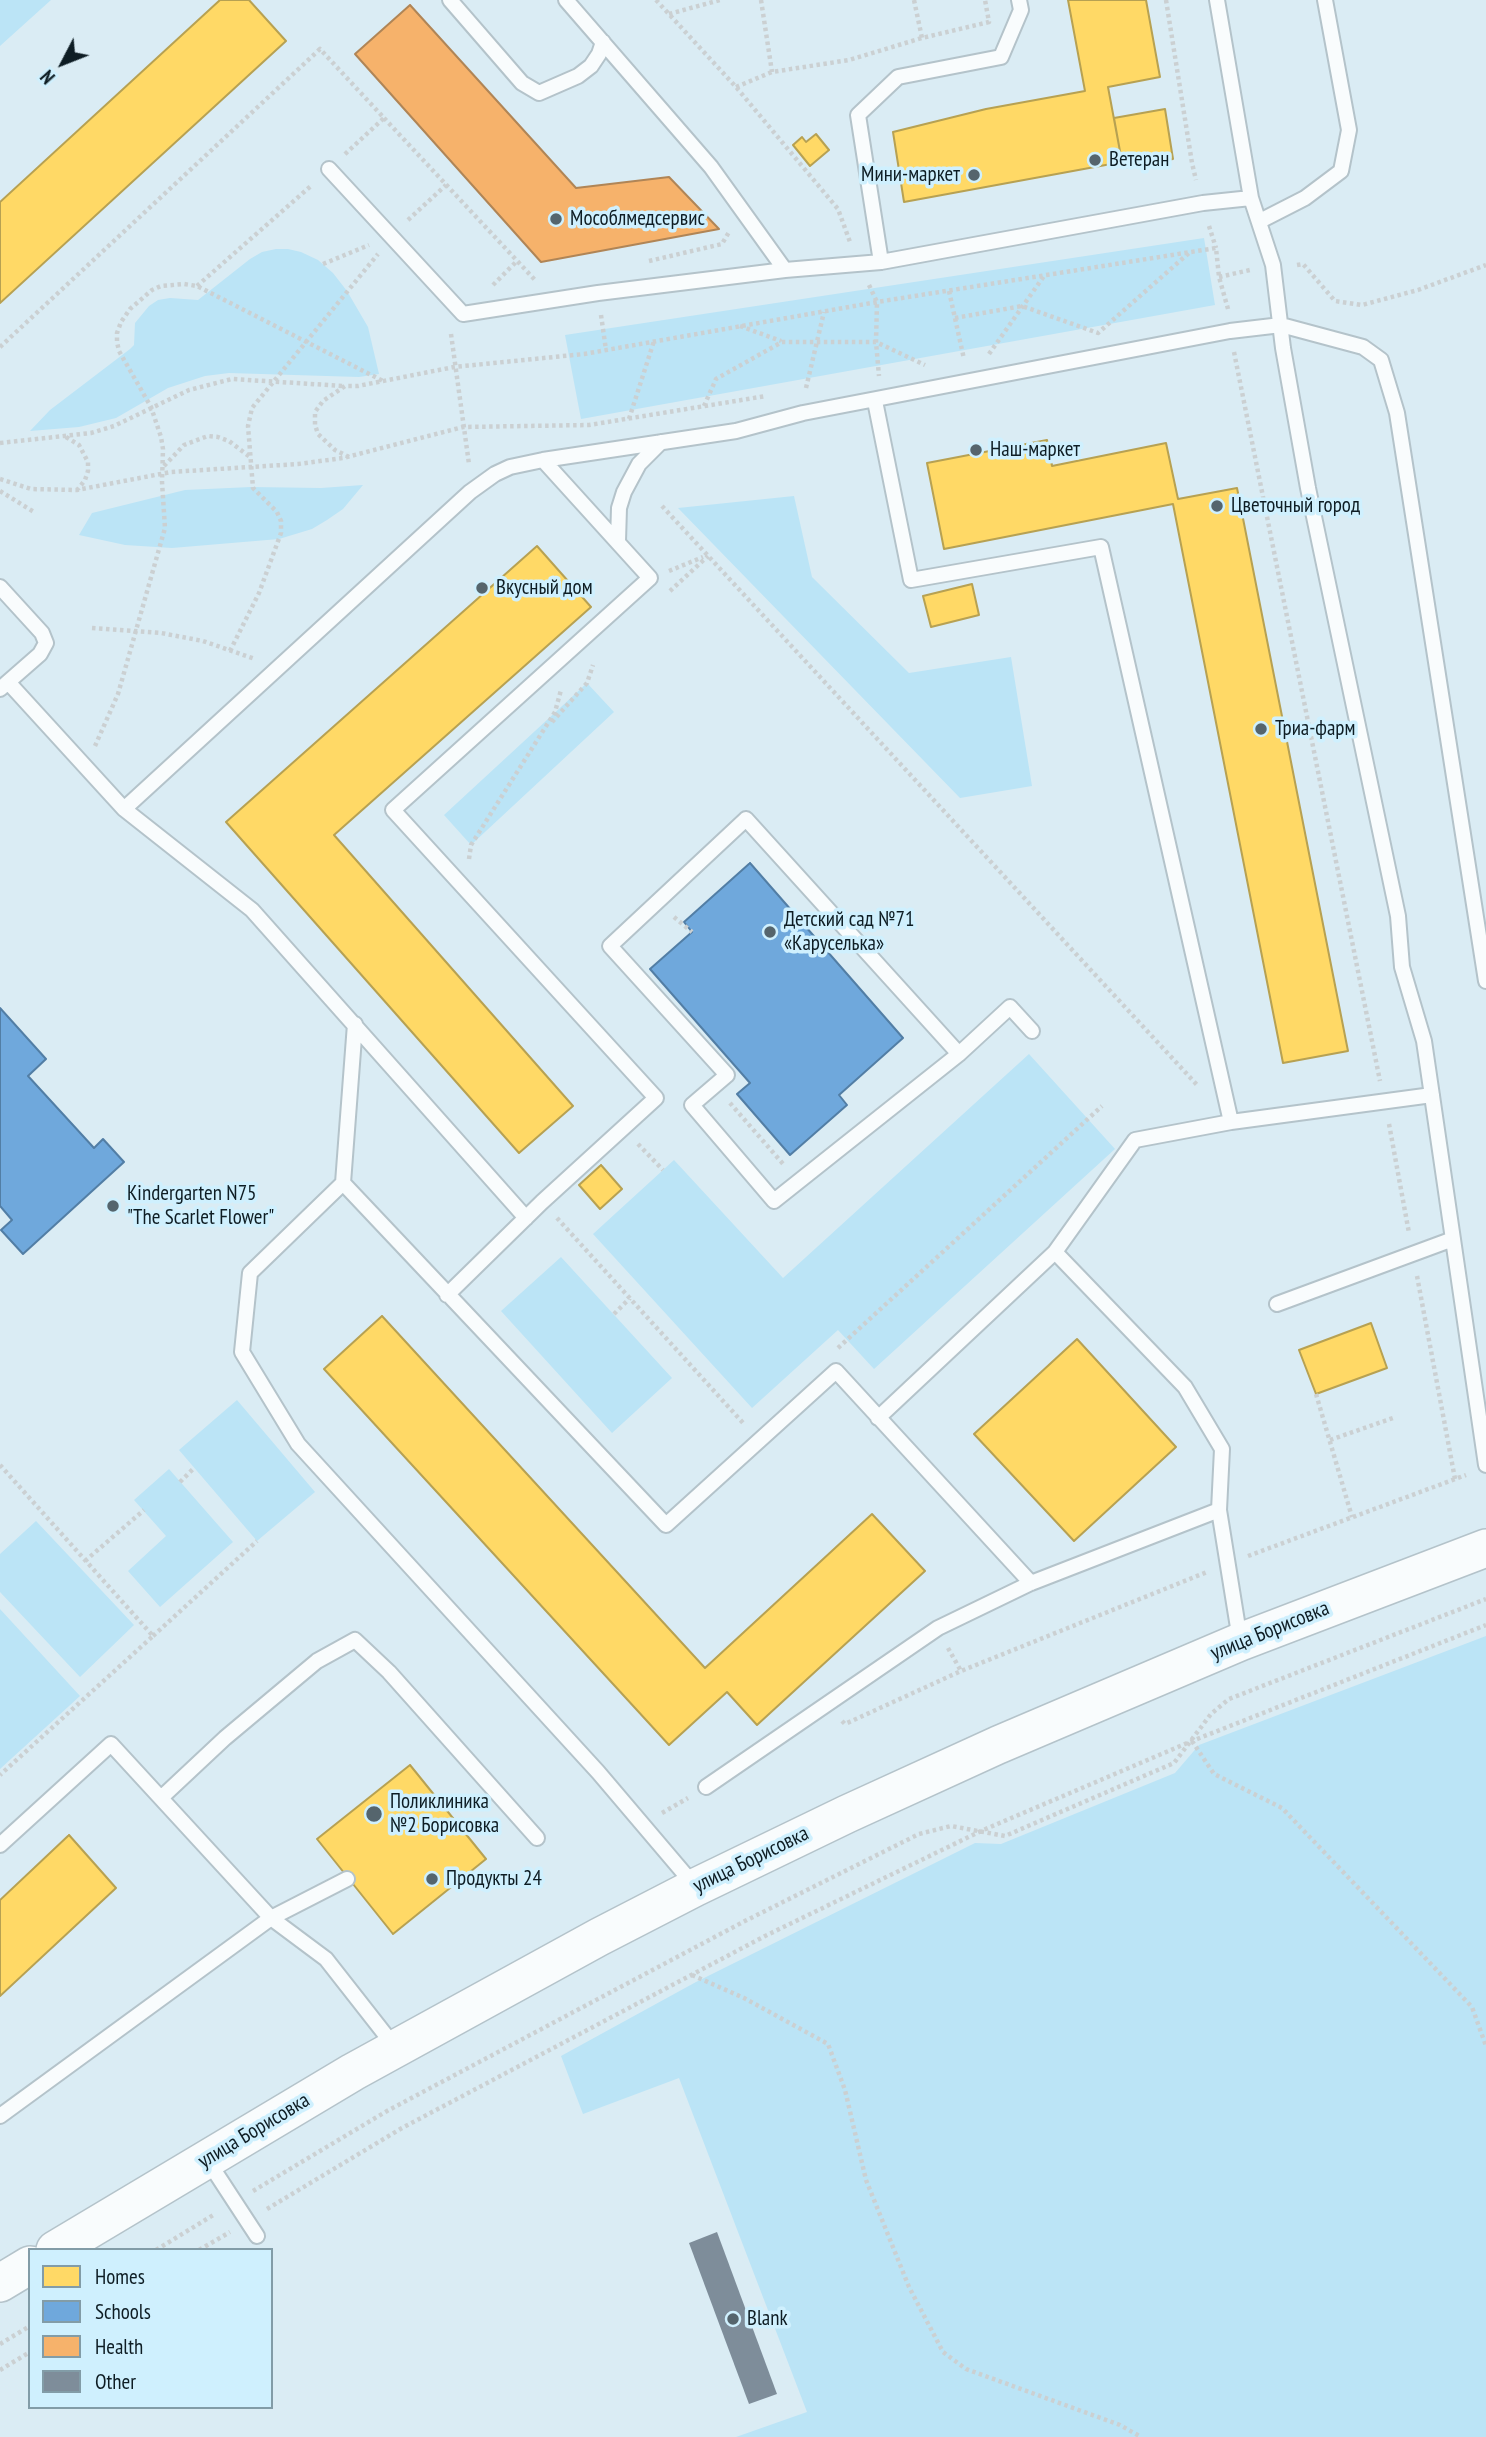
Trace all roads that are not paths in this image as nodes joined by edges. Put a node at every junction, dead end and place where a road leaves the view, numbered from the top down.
1 (450, 0) edge
2 (566, 0) edge
3 (1019, 0) edge
4 (1217, 0) edge
5 (1325, 0) edge
6 (603, 42) junction
7 (329, 169) road end
8 (1251, 198) junction
9 (1260, 221) junction
10 (881, 262) junction
11 (786, 270) junction
12 (1280, 325) junction
13 (875, 401) junction
14 (661, 442) junction
15 (543, 460) junction
16 (618, 541) junction
17 (0, 587) edge
18 (4, 685) edge
19 (124, 809) junction
20 (1486, 981) edge
21 (355, 1024) junction
22 (1032, 1031) dead end
23 (959, 1054) junction
24 (1432, 1095) junction
25 (1231, 1122) junction
26 (343, 1183) junction
27 (526, 1218) junction
28 (1453, 1239) junction
29 (1055, 1252) junction
30 (447, 1295) junction
31 (1277, 1304) dead end
32 (878, 1418) junction
33 (1483, 1459) edge
34 (1219, 1510) junction
35 (1486, 1548) edge
36 (1031, 1583) junction
37 (1240, 1642) junction
38 (706, 1787) road end
39 (162, 1797) junction
40 (537, 1839) dead end
41 (0, 1845) edge
42 (347, 1879) dead end
43 (696, 1887) junction
44 (271, 1918) junction
45 (396, 2048) junction
46 (0, 2116) edge
47 (207, 2159) junction
48 (257, 2236) dead end
49 (58, 2248) edge
50 (28, 2266) edge
51 (0, 2283) edge

1 - 6 lane
2 - 6 lane
3 - 10 lane
4 - 8 lane
5 - 9 lane
6 - 11 lane
7 - 11 lane
8 - 9 lane
8 - 10 lane
9 - 12 lane
10 - 11 lane
12 - 13 lane
12 - 20 lane
12 - 24 lane
13 - 14 lane
13 - 25 lane
14 - 15 lane
14 - 16 lane
15 - 16 lane
15 - 19 lane
16 - 27 lane
17 - 18 lane
18 - 19 lane
19 - 21 lane
21 - 26 lane
21 - 27 lane
22 - 23 lane
23 - 23 lane
24 - 25 lane
24 - 28 lane
25 - 29 lane
26 - 30 lane
26 - 43 lane
27 - 30 lane
28 - 31 lane
28 - 33 lane
29 - 32 lane
29 - 34 lane
30 - 32 lane
32 - 36 lane
34 - 36 lane
34 - 37 lane
35 - 37 street, улица Борисовка
36 - 38 lane
37 - 43 street, улица Борисовка
39 - 40 lane
39 - 41 lane
39 - 44 lane
42 - 44 lane
43 - 45 street, улица Борисовка
44 - 45 lane
44 - 46 lane
45 - 47 street, улица Борисовка
47 - 48 lane
47 - 49 street, улица Борисовка
50 - 51 street

